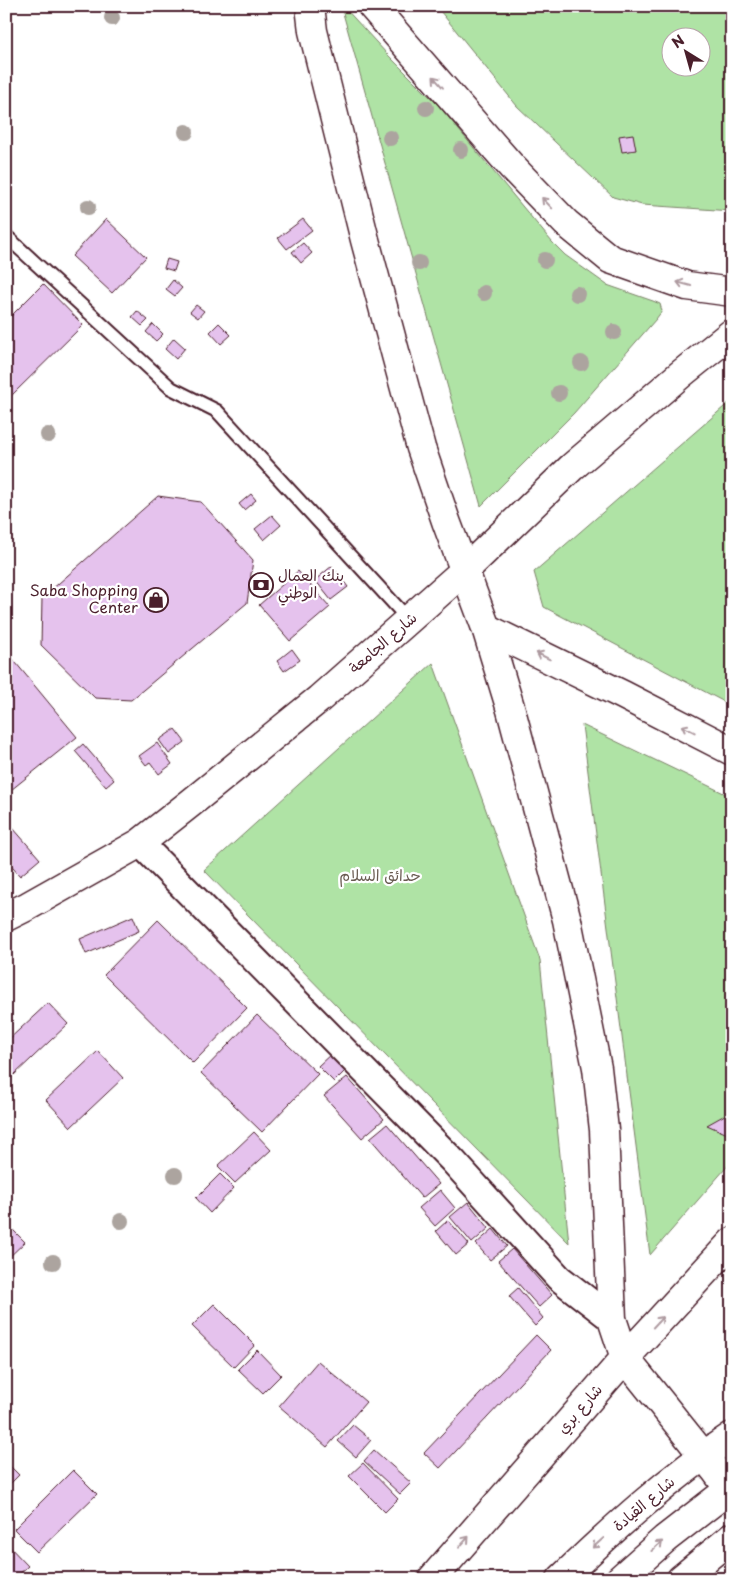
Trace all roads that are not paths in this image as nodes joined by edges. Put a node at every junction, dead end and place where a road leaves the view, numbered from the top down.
1 (310, 6) edge
2 (372, 6) edge
3 (6, 236) edge
4 (732, 292) edge
5 (732, 333) edge
6 (465, 570) junction
7 (410, 620) junction
8 (486, 628) junction
9 (732, 751) edge
10 (140, 843) junction
11 (6, 917) edge
12 (732, 1242) edge
13 (612, 1319) junction
14 (625, 1358) junction
15 (732, 1436) edge
16 (702, 1455) junction
17 (731, 1490) edge
18 (732, 1537) edge
19 (432, 1579) edge
20 (561, 1579) edge
21 (620, 1579) edge
22 (682, 1579) edge

1 - 6 main road
4 -> 2 main road
3 - 7 lane
5 - 6 main road, شارع الجامعة
6 - 7 main road, شارع الجامعة
6 - 8 main road
7 - 10 main road, شارع الجامعة
9 -> 8 main road
8 - 13 main road
10 - 11 main road, شارع الجامعة
10 - 13 street
14 -> 12 main road, شارع بري
13 - 14 main road
14 - 16 main road
19 -> 14 main road, شارع بري
15 - 16 main road, شارع القيادة
16 - 17 main road
16 -> 20 main road, شارع القيادة
21 -> 17 main road
18 - 22 main road

